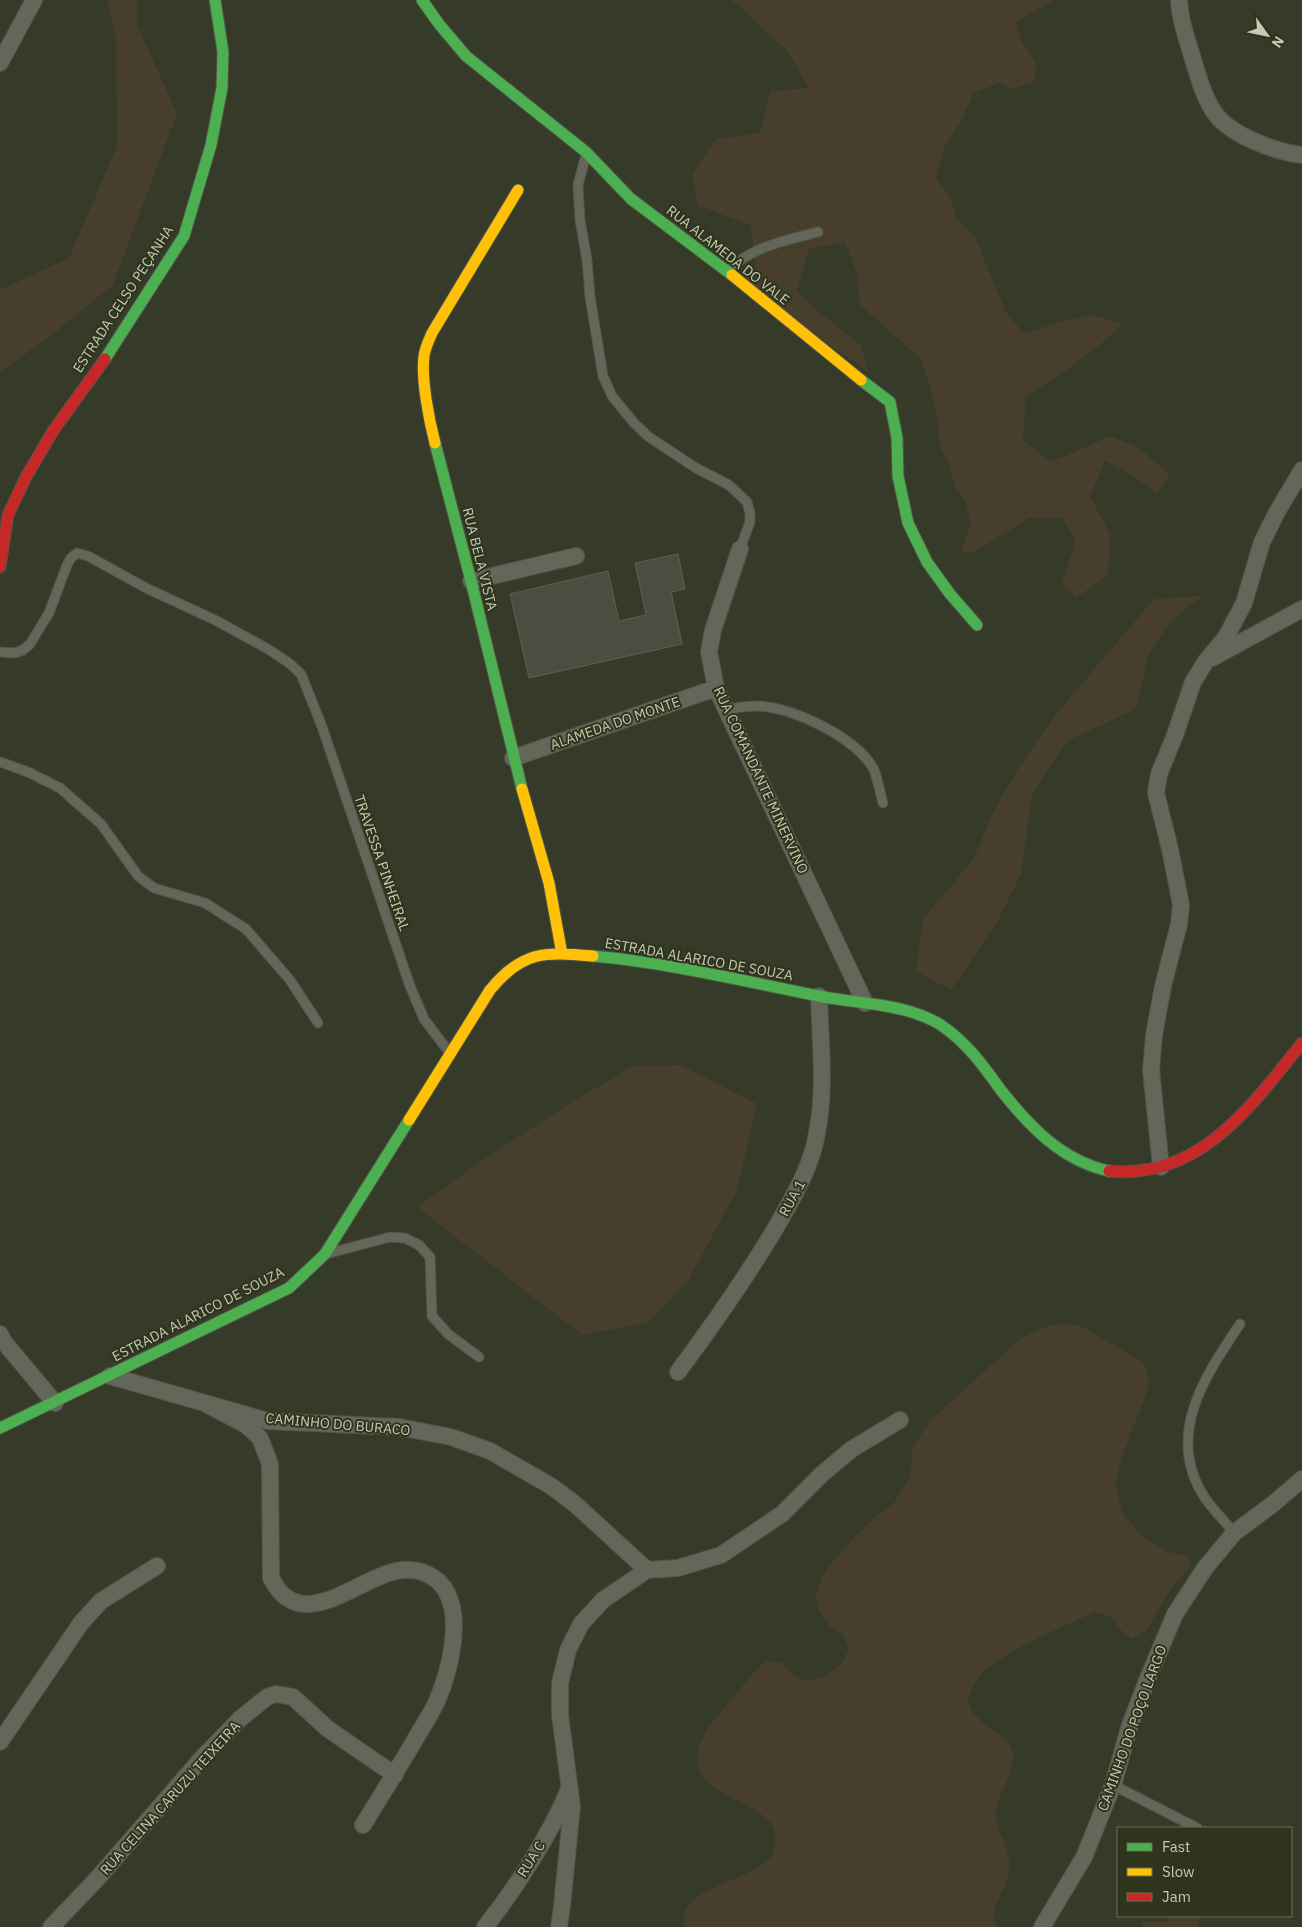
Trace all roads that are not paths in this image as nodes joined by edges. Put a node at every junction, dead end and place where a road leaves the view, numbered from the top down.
1 (34, 0) edge
2 (216, 0) edge
3 (422, 0) edge
4 (1179, 0) edge
5 (0, 63) edge
6 (586, 152) junction
7 (1302, 155) edge
8 (518, 190) dead end
9 (818, 232) dead end
10 (728, 272) junction
11 (1302, 470) edge
12 (740, 550) joint
13 (576, 556) dead end
14 (0, 567) edge
15 (471, 581) junction
16 (1302, 609) edge
17 (977, 625) dead end
18 (0, 652) edge
19 (1206, 661) junction
20 (716, 688) junction
21 (726, 709) junction
22 (513, 758) junction
23 (0, 762) edge
24 (883, 803) dead end
25 (562, 954) junction
26 (819, 996) junction
27 (865, 1003) junction
28 (318, 1023) dead end
29 (1302, 1043) edge
30 (450, 1053) junction
31 (1161, 1167) junction
32 (325, 1254) junction
33 (1240, 1324) dead end
34 (0, 1334) edge
35 (479, 1357) dead end
36 (678, 1372) dead end
37 (110, 1376) junction
38 (55, 1403) junction
39 (206, 1404) junction
40 (900, 1420) dead end
41 (0, 1428) edge
42 (1302, 1479) edge
43 (1234, 1533) junction
44 (157, 1566) dead end
45 (647, 1570) junction
46 (1, 1734) edge
47 (395, 1775) junction
48 (1113, 1785) junction
49 (569, 1787) junction
50 (363, 1825) dead end
51 (1195, 1827) edge
52 (50, 1927) edge
53 (485, 1927) edge
54 (559, 1927) edge
55 (1042, 1927) edge

1 - 5 street
2 - 14 main road, ESTRADA CELSO PEÇANHA
3 - 6 main road, RUA ALAMEDA DO VALE
4 - 7 street
6 - 10 main road, RUA ALAMEDA DO VALE
6 - 12 lane
8 - 15 main road, RUA BELA VISTA
9 - 10 lane
10 - 17 main road, RUA ALAMEDA DO VALE
11 - 19 street
12 - 20 street, RUA COMANDANTE MINERVINO
13 - 15 street
15 - 22 main road, RUA BELA VISTA
16 - 19 street
18 - 30 lane, TRAVESSA PINHEIRAL
19 - 31 street
20 - 21 street, RUA COMANDANTE MINERVINO
20 - 22 street, ALAMEDA DO MONTE
21 - 24 lane
21 - 27 street, RUA COMANDANTE MINERVINO
22 - 25 main road, RUA BELA VISTA
23 - 28 lane
25 - 26 main road, ESTRADA ALARICO DE SOUZA
25 - 30 main road, ESTRADA ALARICO DE SOUZA
26 - 27 main road, ESTRADA ALARICO DE SOUZA
26 - 36 street, RUA 1
27 - 31 main road, ESTRADA ALARICO DE SOUZA
29 - 31 main road, ESTRADA ALARICO DE SOUZA
30 - 32 main road, ESTRADA ALARICO DE SOUZA
32 - 35 lane
32 - 37 main road, ESTRADA ALARICO DE SOUZA
33 - 43 lane
34 - 38 street
37 - 38 main road, ESTRADA ALARICO DE SOUZA
37 - 39 street, CAMINHO DO BURACO
38 - 41 main road, ESTRADA ALARICO DE SOUZA
39 - 45 street, CAMINHO DO BURACO
39 - 47 street
40 - 45 street
42 - 43 street, CAMINHO DO POÇO LARGO
43 - 48 street, CAMINHO DO POÇO LARGO
44 - 46 street
45 - 49 street
47 - 50 street
47 - 52 street, RUA CELINA CARUZU TEIXEIRA
48 - 51 lane
48 - 55 street, CAMINHO DO POÇO LARGO
49 - 53 street, RUA C
49 - 54 street

